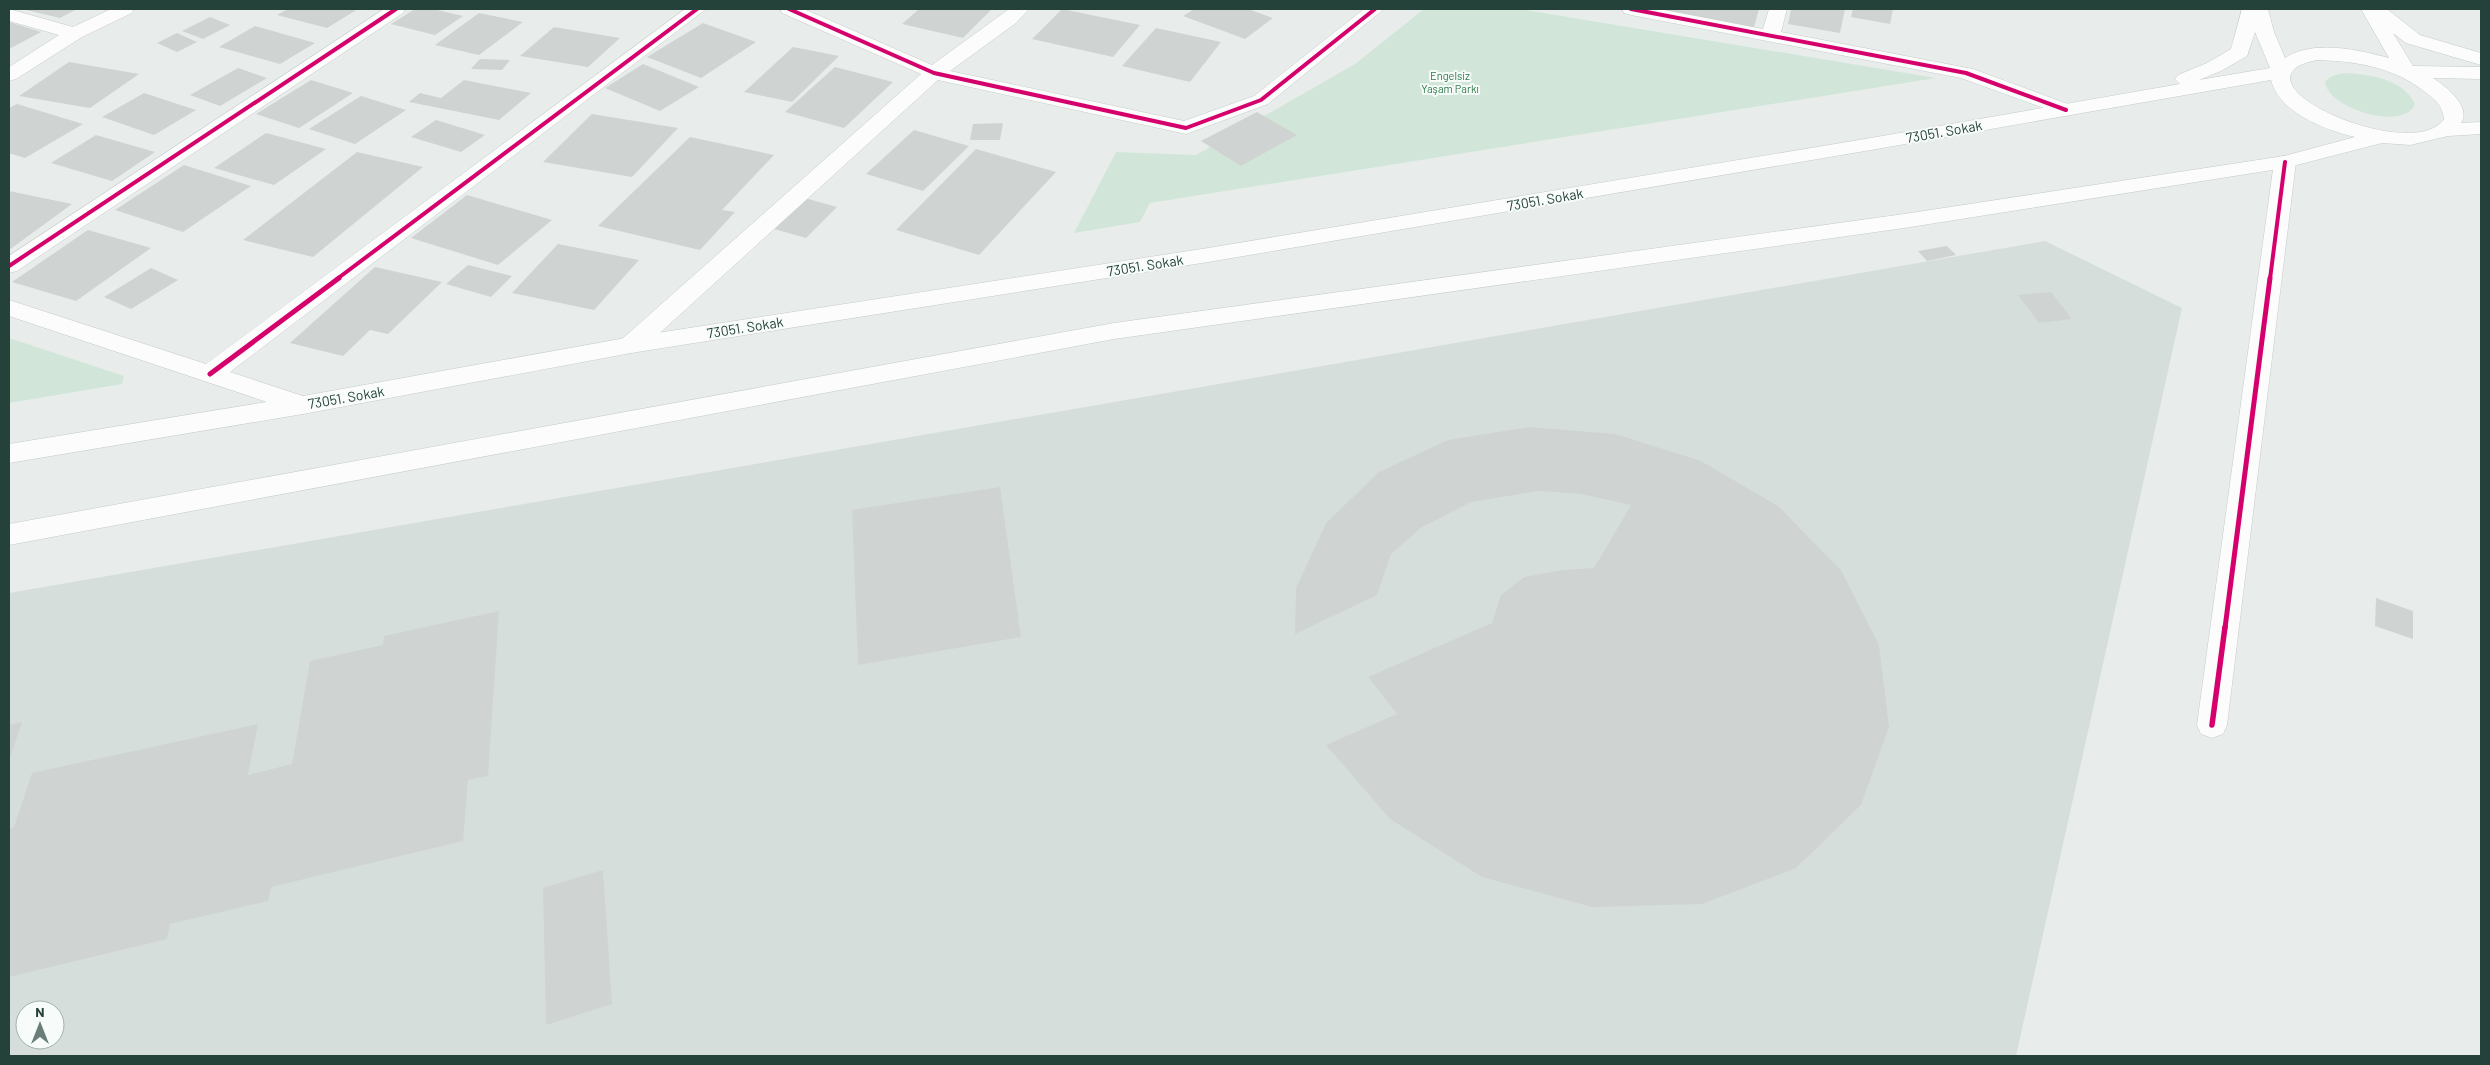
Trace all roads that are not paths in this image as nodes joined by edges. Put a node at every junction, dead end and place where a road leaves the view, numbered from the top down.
1 (125, 9) edge
2 (396, 9) edge
3 (697, 9) edge
4 (789, 9) edge
5 (1020, 9) edge
6 (1375, 9) edge
7 (1631, 9) edge
8 (1778, 9) edge
9 (2251, 9) edge
10 (2259, 9) edge
11 (2370, 9) edge
12 (2376, 9) edge
13 (9, 15) edge
14 (74, 33) junction
15 (1772, 34) junction
16 (2481, 59) edge
17 (2280, 72) junction
18 (2407, 72) junction
19 (934, 73) junction
20 (2481, 73) edge
21 (9, 75) edge
22 (2136, 98) junction
23 (2066, 110) junction
24 (2481, 128) edge
25 (2448, 130) junction
26 (2381, 137) junction
27 (2285, 162) junction
28 (9, 266) edge
29 (9, 308) edge
30 (631, 345) junction
31 (210, 374) junction
32 (303, 405) junction
33 (9, 454) edge
34 (9, 536) edge
35 (2212, 725) dead end

1 - 14 main road
2 - 28 main road
3 - 31 main road
4 - 19 main road
5 - 19 main road
6 - 19 main road
7 - 15 main road
8 - 15 main road
9 - 22 main road
10 - 17 main road
11 - 18 main road
12 - 16 main road
13 - 14 main road
14 - 21 main road
15 - 23 main road
17 - 18 main road
17 - 22 main road, 73051. Sokak
17 - 26 main road
18 - 20 main road
18 - 25 main road
19 - 30 main road
22 - 23 main road, 73051. Sokak
23 - 30 main road, 73051. Sokak
24 - 25 main road
25 - 26 main road
26 - 27 main road
27 - 34 main road
27 - 35 main road
29 - 31 main road
30 - 32 main road, 73051. Sokak
31 - 32 main road
32 - 33 main road, 73051. Sokak

